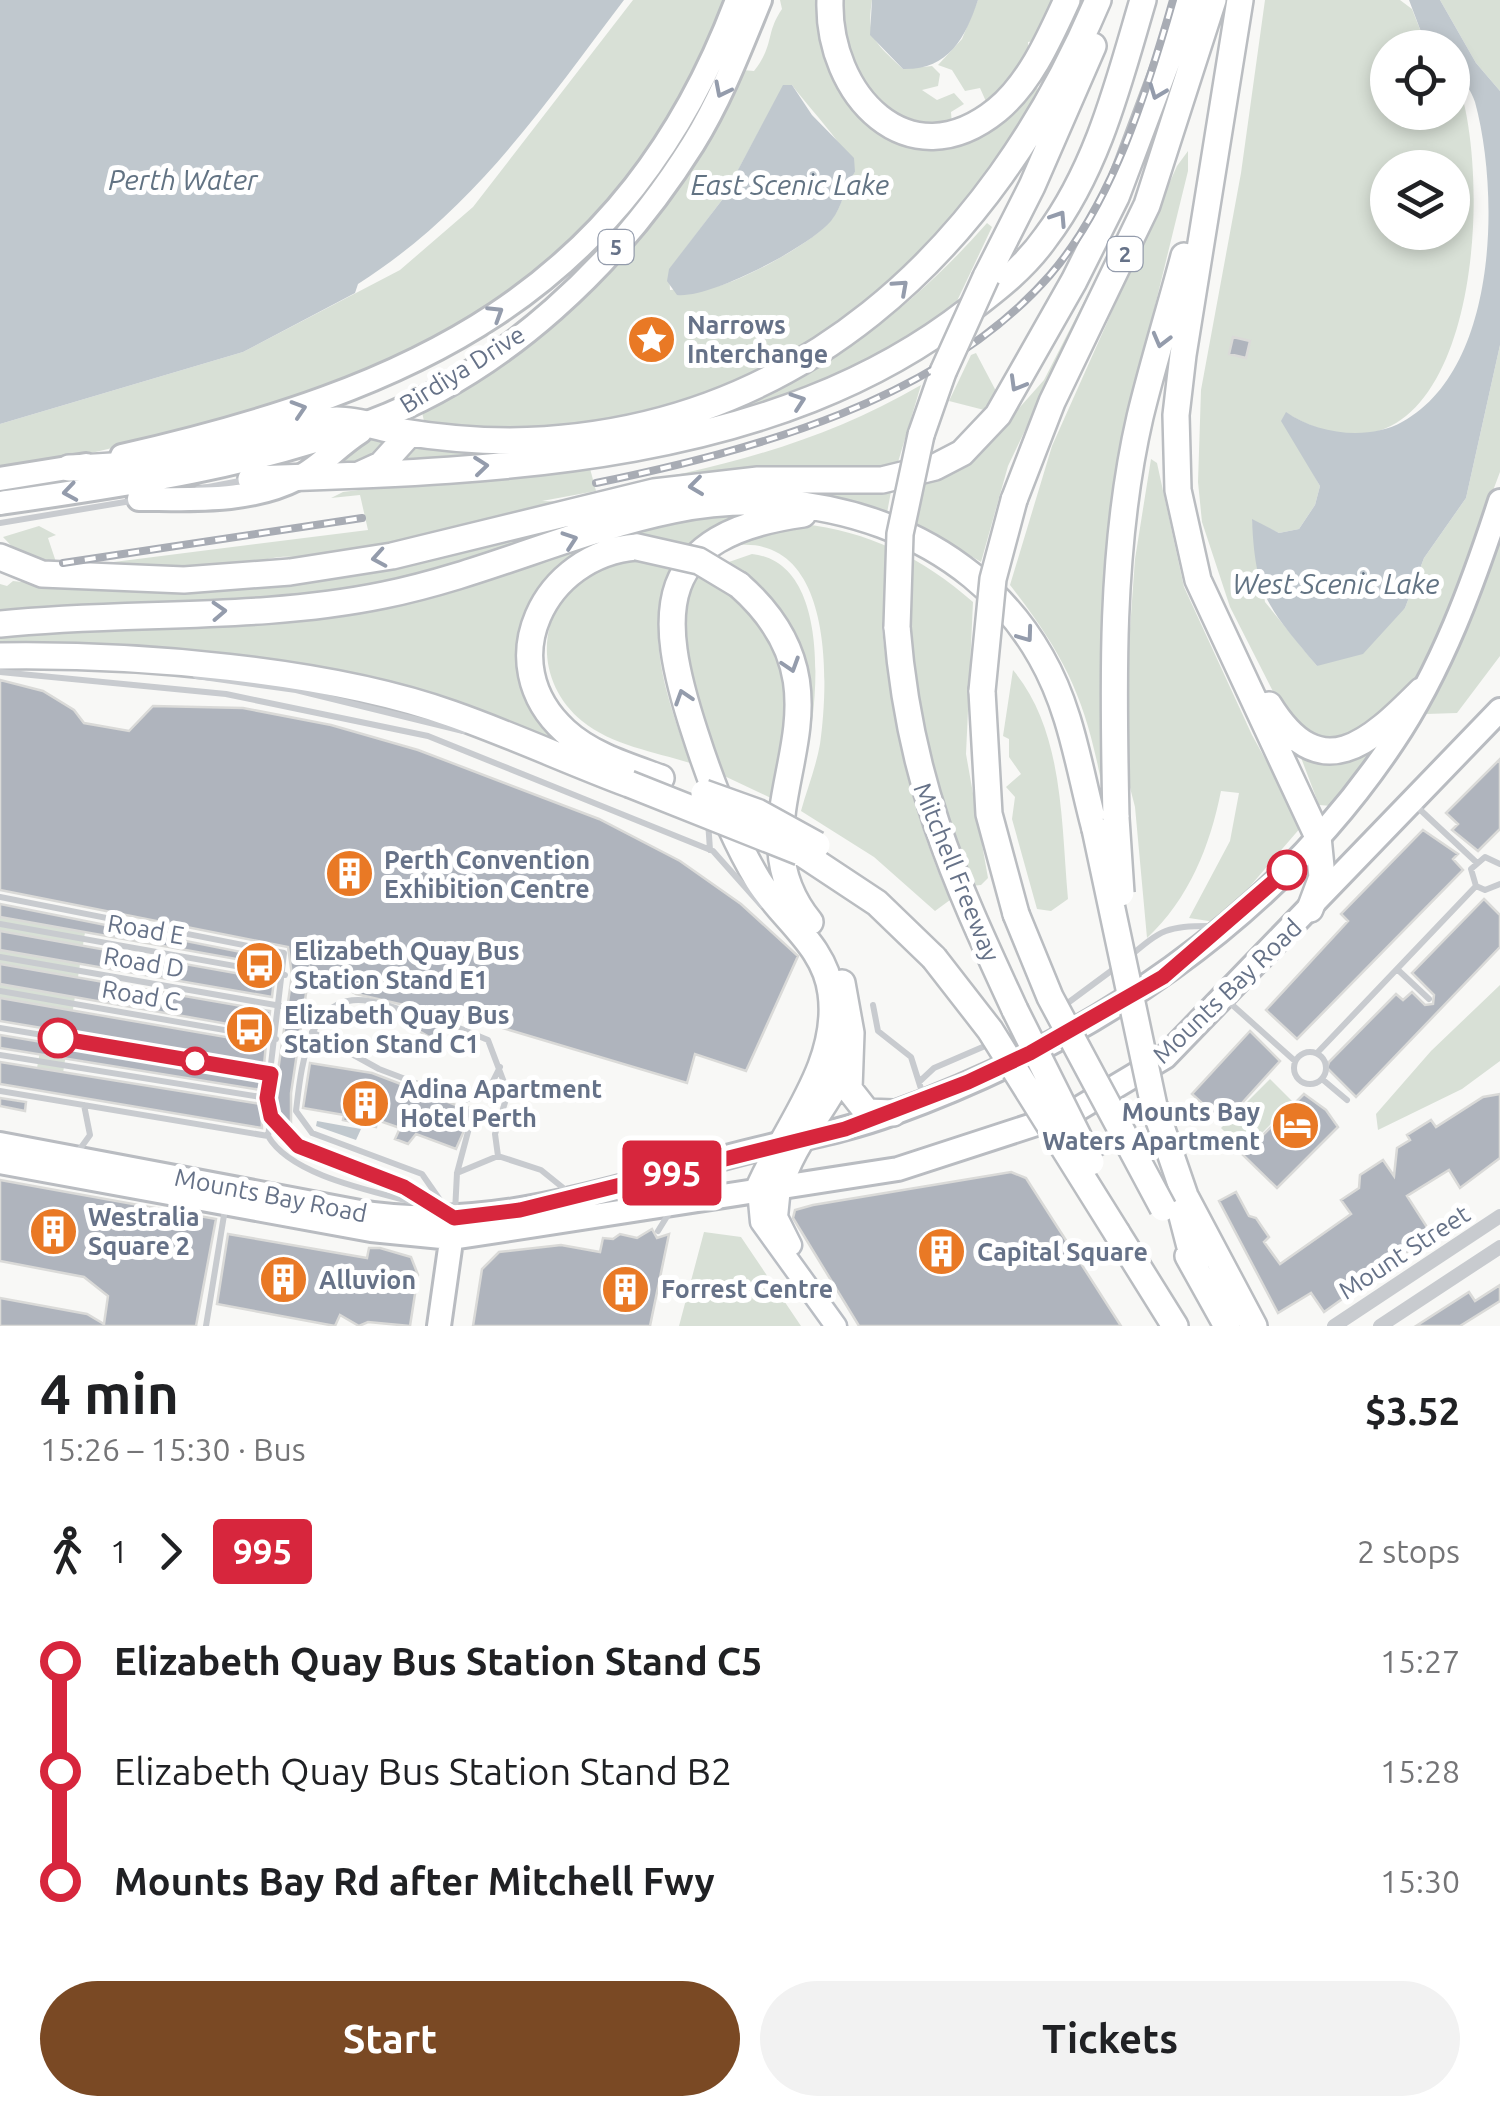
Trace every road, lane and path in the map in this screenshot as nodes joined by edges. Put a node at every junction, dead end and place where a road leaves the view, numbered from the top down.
1 (737, 0) edge
2 (760, 0) edge
3 (830, 0) edge
4 (1067, 0) edge
5 (1098, 0) edge
6 (1108, 0) edge
7 (1144, 0) edge
8 (1190, 0) edge
9 (1213, 0) edge
10 (1240, 0) edge
11 (1215, 145) junction
12 (411, 361) junction
13 (361, 424) junction
14 (410, 433) junction
15 (69, 468) junction
16 (300, 478) junction
17 (349, 478) junction
18 (0, 479) edge
19 (251, 479) junction
20 (138, 499) junction
21 (1500, 501) edge
22 (0, 502) edge
23 (833, 510) junction
24 (0, 526) edge
25 (0, 557) edge
26 (1213, 616) junction
27 (0, 624) edge
28 (0, 656) edge
29 (34, 656) junction
30 (120, 670) dead end
31 (0, 672) edge
32 (176, 675) dead end
33 (1421, 691) junction
34 (1500, 710) edge
35 (701, 753) junction
36 (588, 769) junction
37 (632, 776) junction
38 (1413, 803) junction
39 (1105, 824) junction
40 (1318, 837) junction
41 (710, 850) junction
42 (809, 852) junction
43 (1476, 862) junction
44 (1500, 864) edge
45 (1476, 886) junction
46 (1499, 886) edge
47 (0, 897) edge
48 (1310, 909) junction
49 (765, 910) dead end
50 (0, 924) edge
51 (1218, 933) junction
52 (939, 955) junction
53 (0, 958) edge
54 (1397, 969) junction
55 (284, 975) junction
56 (819, 988) dead end
57 (0, 991) edge
58 (1224, 998) junction
59 (1429, 999) dead end
60 (873, 1005) dead end
61 (280, 1006) junction
62 (422, 1016) dead end
63 (1044, 1016) dead end
64 (1027, 1025) dead end
65 (0, 1028) edge
66 (460, 1028) dead end
67 (312, 1032) junction
68 (829, 1036) junction
69 (276, 1039) junction
70 (1317, 1053) junction
71 (0, 1055) edge
72 (848, 1058) junction
73 (1295, 1061) junction
74 (500, 1067) junction
75 (271, 1074) junction
76 (1046, 1076) junction
77 (1322, 1079) junction
78 (0, 1090) edge
79 (922, 1091) junction
80 (267, 1098) junction
81 (1348, 1100) dead end
82 (84, 1105) junction
83 (894, 1114) junction
84 (271, 1117) junction
85 (469, 1128) dead end
86 (268, 1136) junction
87 (790, 1142) junction
88 (0, 1144) edge
89 (498, 1156) junction
90 (71, 1157) junction
91 (0, 1162) edge
92 (457, 1173) junction
93 (769, 1188) junction
94 (227, 1195) junction
95 (576, 1198) junction
96 (1175, 1202) junction
97 (674, 1204) junction
98 (429, 1206) junction
99 (1500, 1216) edge
100 (453, 1228) junction
101 (658, 1230) dead end
102 (1121, 1231) junction
103 (1500, 1248) edge
104 (206, 1326) edge
105 (438, 1326) edge
106 (836, 1326) edge
107 (1175, 1326) edge
108 (1227, 1326) edge
109 (1254, 1326) edge
110 (1334, 1326) edge
111 (1380, 1326) edge

12 -> 1 main road, Birdiya Drive / 5
2 -> 13 main road, Birdiya Drive / 5
3 - 4 highway
14 -> 5 highway
6 - 76 highway, Mitchell Freeway, bridge
17 -> 7 highway
8 -> 25 highway
9 - 96 highway, Mitchell Freeway / 2, bridge
10 - 11 highway
11 - 26 highway
11 -> 39 highway
12 - 13 main road
15 -> 12 main road, Birdiya Drive / 5
13 - 14 highway
13 - 15 highway
13 - 16 main road
13 - 19 main road
13 -> 22 main road, Birdiya Drive / 5
14 - 17 highway
15 - 18 main road, Birdiya Drive / 5
16 - 17 highway
16 - 19 highway
16 - 20 main road
19 - 20 lane
20 - 24 lane
21 - 33 main road, Mounts Bay Road
27 -> 23 highway
35 -> 23 highway
23 -> 39 highway
26 - 33 highway
26 - 40 highway
28 - 29 highway
29 - 30 lane
29 - 36 highway
31 - 41 lane
32 - 36 lane
33 - 40 main road, Mounts Bay Road
34 - 38 main road, Mounts Bay Road
35 - 41 lane
35 - 68 highway
36 - 37 highway
37 - 42 highway, bridge
37 - 42 highway, bridge
37 -> 72 highway, bridge
38 - 43 lane
38 - 48 main road, Mounts Bay Road
39 - 96 highway, bridge
40 - 48 highway
40 - 51 main road, Mounts Bay Road
41 - 49 lane
42 - 52 highway
43 - 44 lane
43 - 45 lane
45 - 46 lane
45 - 54 lane
47 - 55 lane
48 - 58 main road, Mounts Bay Road
50 - 55 lane, Road E
51 - 63 lane
51 - 79 main road, Mounts Bay Road
52 - 76 highway, bridge
52 - 102 highway, bridge
53 - 61 lane, Road D
54 - 59 lane
54 - 70 lane
55 - 61 lane
56 - 68 lane
57 - 69 lane, Road C
58 - 73 lane
58 - 93 main road, Mounts Bay Road
60 - 79 lane
61 - 69 lane
62 - 67 lane
64 - 79 lane
65 - 75 lane
66 - 74 lane
67 - 74 lane
67 - 100 lane
68 - 87 highway
69 - 75 lane
70 - 73 lane
70 - 77 lane
71 - 80 lane
72 - 83 highway
72 - 87 highway
73 - 77 lane
74 - 89 lane
75 - 80 lane
76 - 102 highway, Mitchell Freeway, bridge
77 - 81 lane
78 - 82 lane
79 - 83 main road, Mounts Bay Road
80 - 84 lane
82 - 86 lane
82 - 90 lane
83 - 87 main road, Mounts Bay Road
84 - 86 lane
84 - 98 lane
85 - 92 lane
86 - 98 lane
87 - 93 highway
87 - 95 main road, Mounts Bay Road
88 - 90 main road, Mounts Bay Road
89 - 92 lane
89 - 95 lane
90 - 94 main road, Mounts Bay Road
91 - 94 main road, Mounts Bay Road
92 - 100 lane
93 - 97 main road, Mounts Bay Road
93 - 106 main road
94 - 100 main road, Mounts Bay Road
94 - 104 lane
95 - 100 main road, Mounts Bay Road
96 - 108 highway, Mitchell Freeway / 2
96 - 109 highway
97 - 100 main road, Mounts Bay Road
97 - 101 lane
98 - 100 lane
99 - 110 street, Mount Street
100 - 105 main road
102 - 107 highway
103 - 111 street, Mount Street

